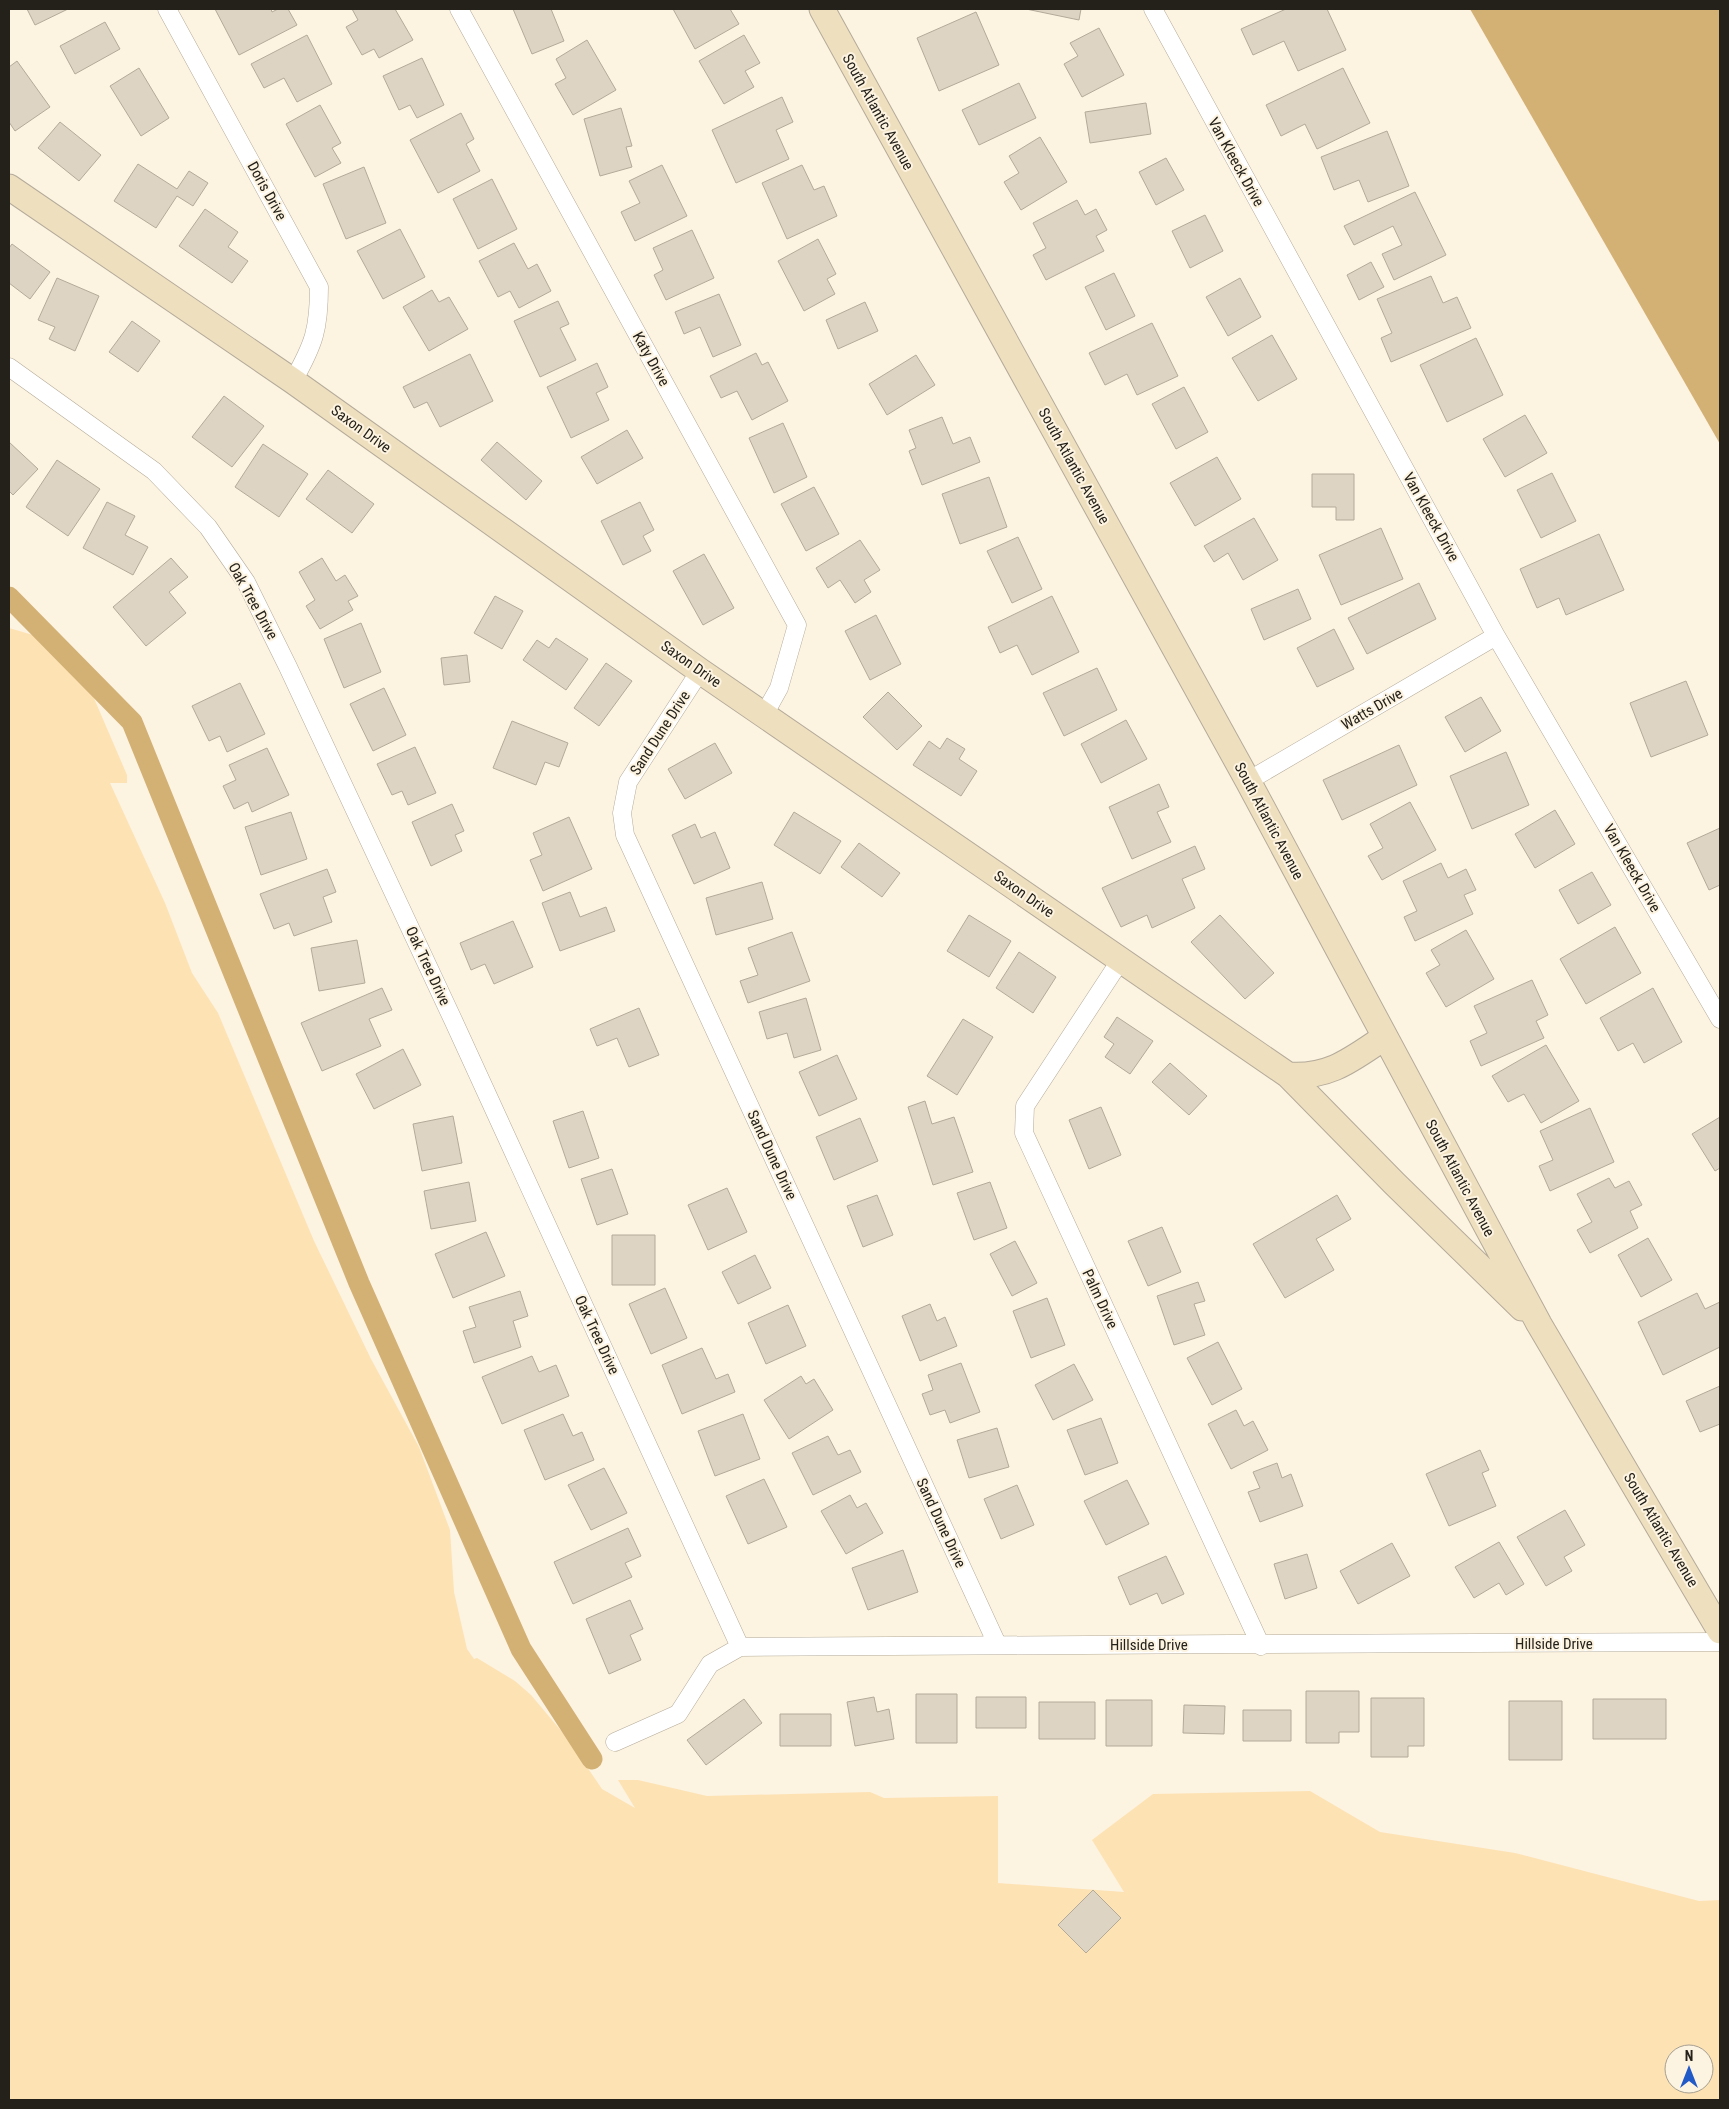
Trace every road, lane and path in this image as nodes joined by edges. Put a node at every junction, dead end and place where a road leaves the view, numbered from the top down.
1 (167, 9) edge
2 (459, 9) edge
3 (822, 9) edge
4 (1153, 9) edge
5 (9, 187) edge
6 (9, 367) edge
7 (293, 381) junction
8 (1496, 636) junction
9 (700, 671) junction
10 (764, 715) junction
11 (1248, 782) junction
12 (1120, 961) junction
13 (1720, 1019) edge
14 (1385, 1037) junction
15 (1288, 1075) junction
16 (1538, 1324) junction
17 (1720, 1631) edge
18 (1720, 1642) edge
19 (997, 1644) junction
20 (1260, 1646) junction
21 (740, 1647) junction
22 (615, 1742) dead end

1 - 7 street, Doris Drive
2 - 10 street, Katy Drive
3 - 11 street, South Atlantic Avenue
4 - 8 street, Van Kleeck Drive
5 - 7 street, Saxon Drive
6 - 21 street, Oak Tree Drive
7 - 9 street, Saxon Drive
8 - 11 street, Watts Drive
8 - 13 street, Van Kleeck Drive
9 - 10 street, Saxon Drive
9 - 19 street, Sand Dune Drive
10 - 12 street, Saxon Drive
11 - 14 street, South Atlantic Avenue
12 - 15 street, Saxon Drive
12 - 20 street, Palm Drive
14 - 15 street
14 - 16 street, South Atlantic Avenue
15 - 16 street, Saxon Drive
16 - 17 street, South Atlantic Avenue
18 - 20 street, Hillside Drive
19 - 20 street, Hillside Drive
19 - 21 street, Hillside Drive
21 - 22 street, Hillside Drive

